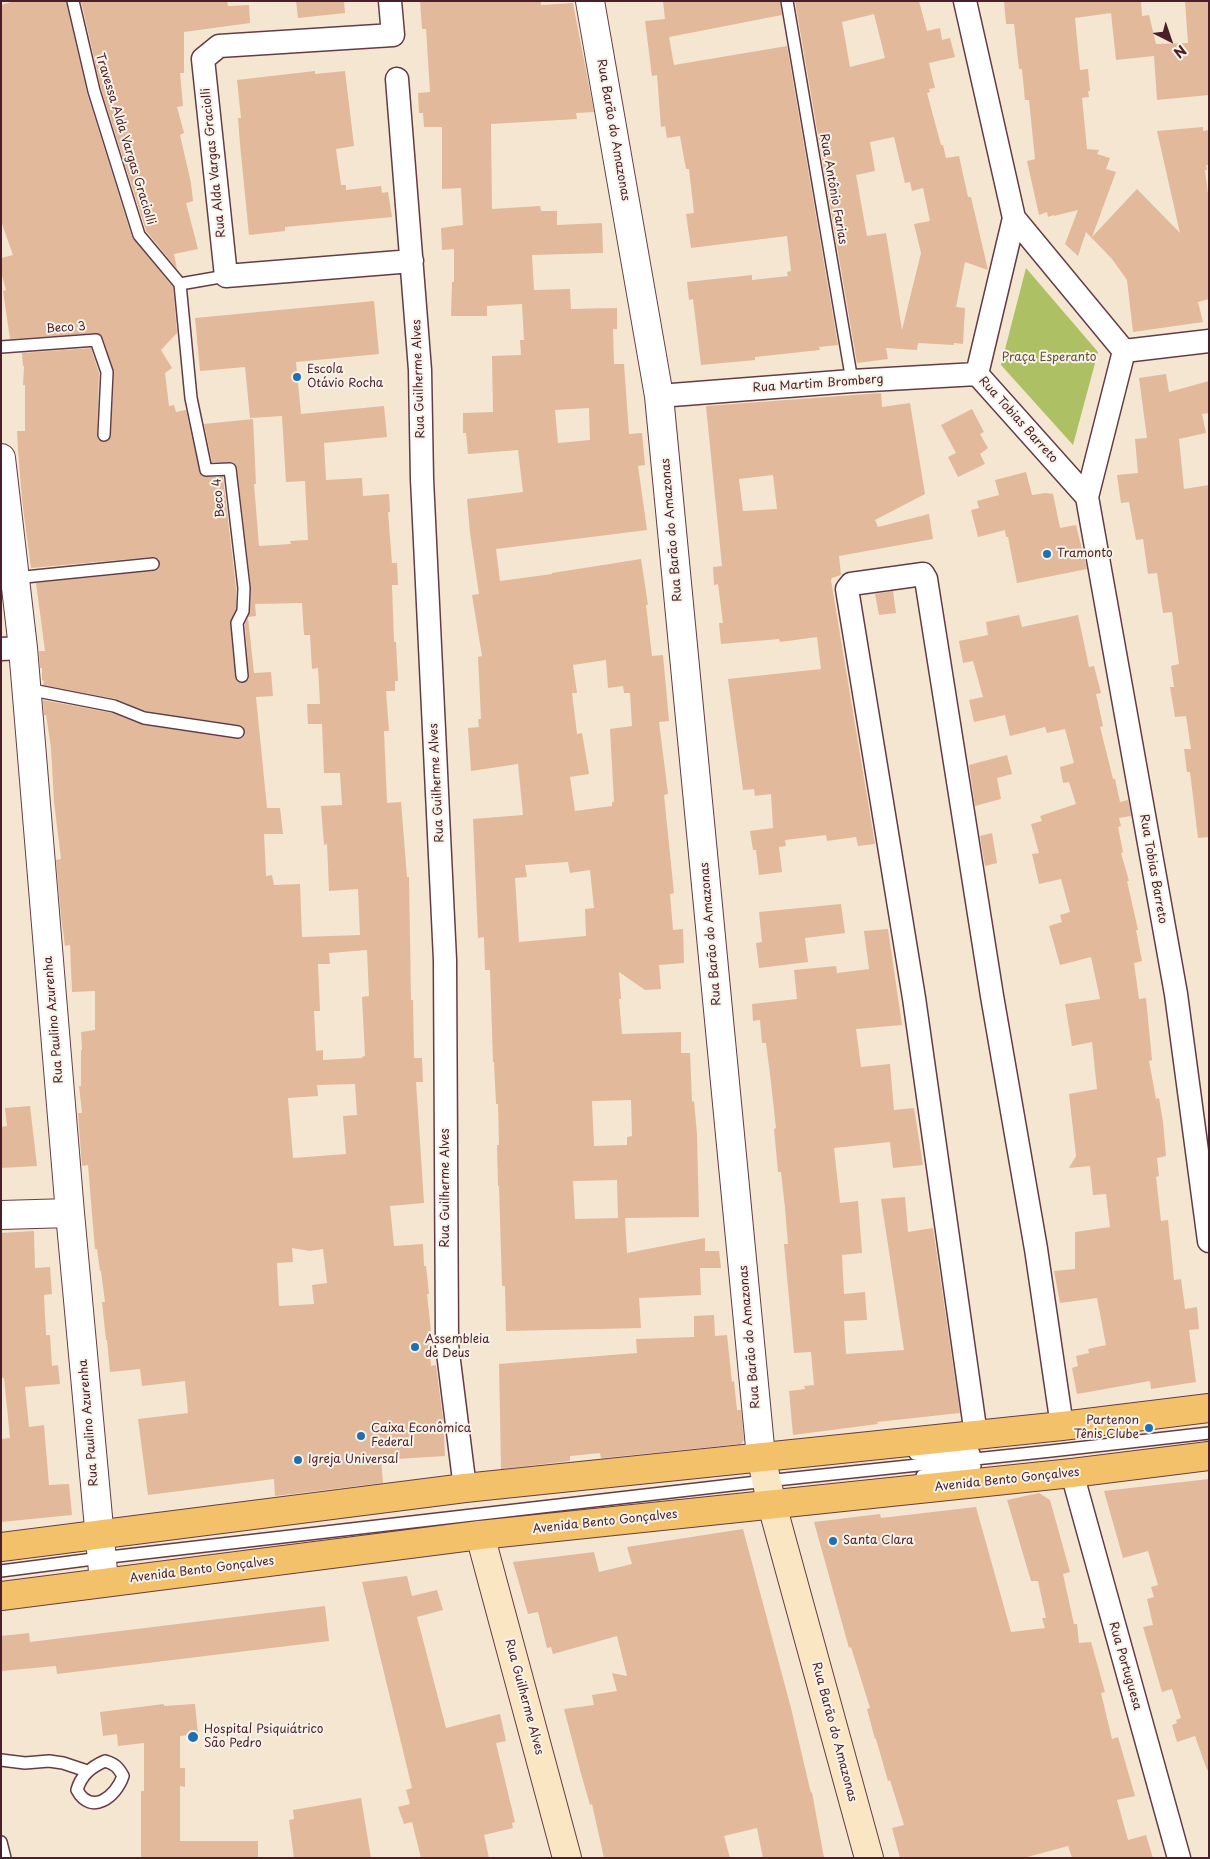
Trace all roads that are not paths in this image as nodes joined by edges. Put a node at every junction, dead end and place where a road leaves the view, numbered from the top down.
1 (72, 1) edge
2 (390, 1) edge
3 (590, 1) edge
4 (787, 1) edge
5 (965, 1) edge
6 (397, 79) dead end
7 (1014, 218) junction
8 (412, 261) junction
9 (226, 276) junction
10 (180, 284) junction
11 (1209, 342) edge
12 (1, 347) edge
13 (1124, 350) junction
14 (976, 374) junction
15 (852, 381) junction
16 (659, 396) junction
17 (104, 435) dead end
18 (1, 458) edge
19 (1087, 497) junction
20 (153, 564) dead end
21 (15, 578) junction
22 (12, 648) edge
23 (242, 676) dead end
24 (26, 689) junction
25 (238, 732) dead end
26 (70, 1213) junction
27 (1, 1215) edge
28 (1209, 1241) edge
29 (1209, 1408) edge
30 (1062, 1426) junction
31 (1209, 1433) edge
32 (976, 1435) junction
33 (1051, 1451) junction
34 (1209, 1456) edge
35 (1072, 1473) junction
36 (766, 1481) junction
37 (465, 1488) junction
38 (480, 1535) junction
39 (1, 1547) edge
40 (101, 1558) junction
41 (1, 1559) edge
42 (1, 1571) edge
43 (6, 1589) edge
44 (1, 1760) edge
45 (87, 1771) dead end
46 (1, 1842) edge
47 (5, 1858) edge
48 (567, 1858) edge
49 (869, 1858) edge
50 (1179, 1858) edge

1 - 10 lane, Travessa Alda Vargas Graciolli
2 - 9 street, Rua Alda Vargas Graciolli
3 - 16 street, Rua Barão do Amazonas
4 - 15 lane, Rua Antônio Farias
5 - 7 street, Rua Tobias Barreto
6 - 8 street, Rua Guilherme Alves
7 - 13 street, Rua Tobias Barreto
7 - 14 street, Rua Tobias Barreto
8 - 9 street
8 - 37 street, Rua Guilherme Alves
9 - 10 lane
10 - 23 lane, Beco 4
11 - 13 street
12 - 17 lane, Beco 3
13 - 19 street, Rua Tobias Barreto
14 - 15 street, Rua Martim Bromberg
14 - 19 street, Rua Tobias Barreto
15 - 16 street, Rua Martim Bromberg
16 - 36 street, Rua Barão do Amazonas
18 - 21 street, Rua Paulino Azurenha
19 - 28 street, Rua Tobias Barreto
20 - 21 lane
21 - 22 street, Rua Paulino Azurenha
22 - 24 street, Rua Paulino Azurenha
24 - 25 lane
24 - 26 street, Rua Paulino Azurenha
26 - 27 street
26 - 40 street, Rua Paulino Azurenha
29 - 30 main road, Avenida Bento Gonçalves
30 - 32 main road, Avenida Bento Gonçalves
30 - 32 street
31 - 33 lane
32 - 36 main road, Avenida Bento Gonçalves
33 - 36 lane
33 - 36 lane
33 - 36 lane
34 - 35 main road, Avenida Bento Gonçalves
35 - 36 main road, Avenida Bento Gonçalves
35 - 50 street, Rua Portuguesa
36 - 37 main road, Avenida Bento Gonçalves
36 - 38 main road, Avenida Bento Gonçalves
36 - 40 lane
36 - 49 main road, Rua Barão do Amazonas
37 - 40 main road, Avenida Bento Gonçalves
38 - 40 main road, Avenida Bento Gonçalves
38 - 48 main road, Rua Guilherme Alves
39 - 40 main road, Avenida Bento Gonçalves
40 - 41 lane
40 - 42 lane
40 - 43 main road, Avenida Bento Gonçalves
44 - 45 lane
46 - 47 lane

